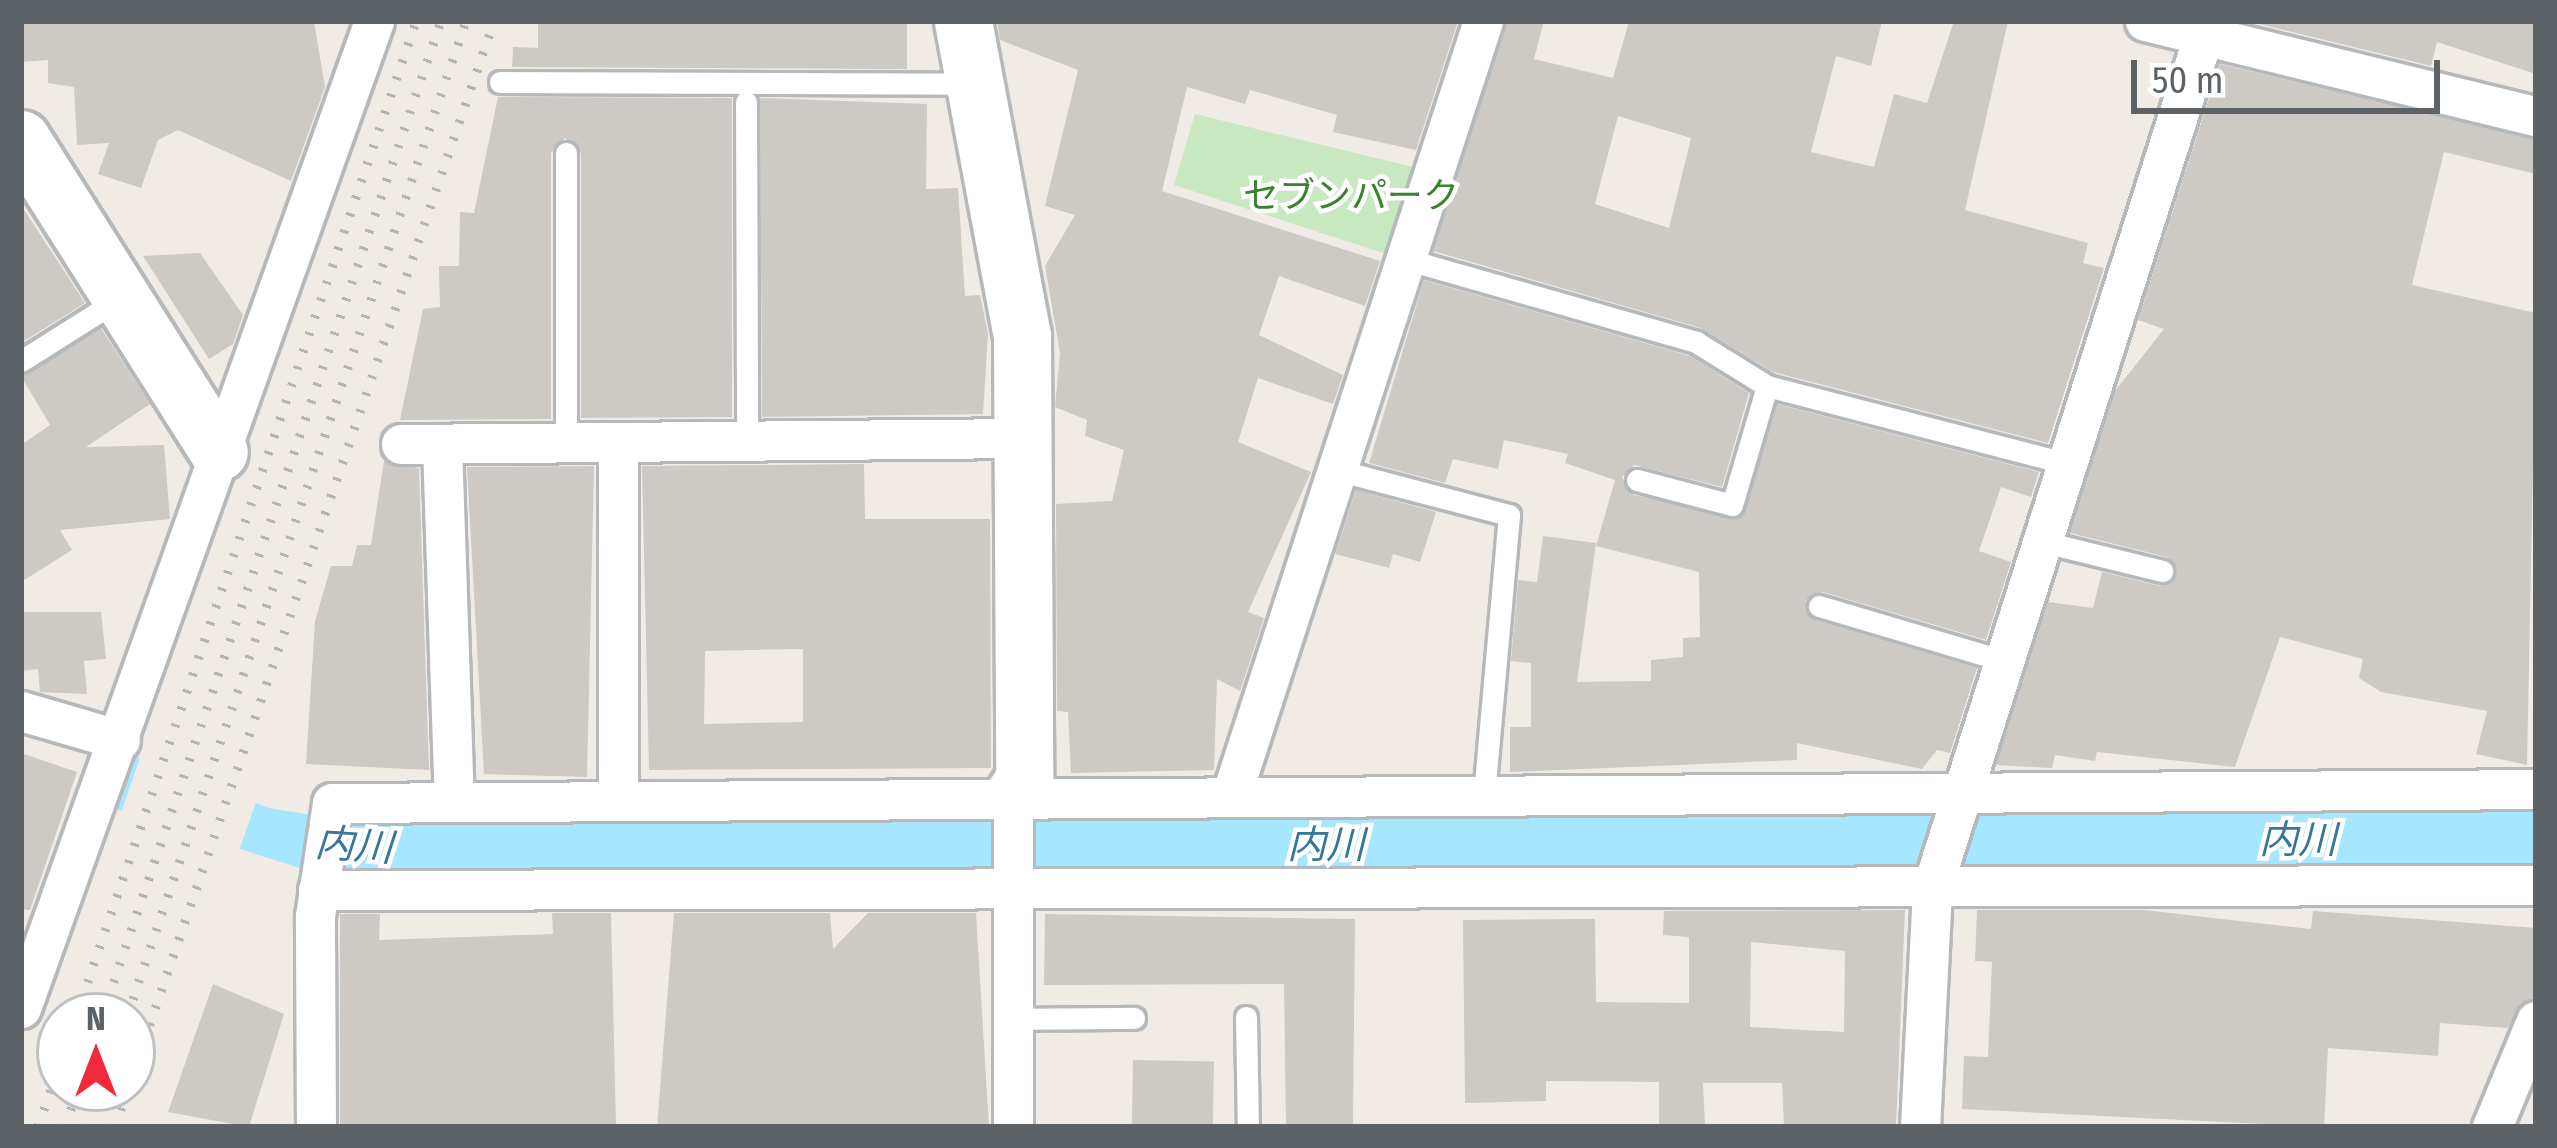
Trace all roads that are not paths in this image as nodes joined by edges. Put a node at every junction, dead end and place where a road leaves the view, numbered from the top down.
1 (374, 21) edge
2 (963, 21) edge
3 (1483, 21) edge
4 (2145, 21) edge
5 (2206, 28) edge
6 (500, 82) dead end
7 (976, 85) junction
8 (746, 102) dead end
9 (2536, 116) edge
10 (21, 140) edge
11 (566, 153) dead end
12 (1406, 259) junction
13 (119, 298) junction
14 (21, 361) edge
15 (1767, 386) junction
16 (1024, 438) junction
17 (442, 443) junction
18 (566, 443) junction
19 (618, 443) junction
20 (747, 443) junction
21 (401, 444) dead end
22 (219, 452) junction
23 (2065, 463) junction
24 (1337, 470) junction
25 (1637, 480) dead end
26 (2040, 541) junction
27 (2162, 571) dead end
28 (1819, 606) dead end
29 (2001, 660) junction
30 (21, 711) edge
31 (120, 740) junction
32 (2536, 790) edge
33 (1958, 794) junction
34 (1484, 795) junction
35 (1231, 796) junction
36 (618, 800) junction
37 (1012, 800) junction
38 (454, 802) junction
39 (319, 883) junction
40 (1011, 885) junction
41 (2536, 885) edge
42 (1932, 888) junction
43 (21, 1008) edge
44 (1246, 1017) dead end
45 (1134, 1018) dead end
46 (1012, 1019) junction
47 (2536, 1022) edge
48 (316, 1127) edge
49 (1013, 1127) edge
50 (1248, 1127) edge
51 (1920, 1127) edge
52 (2492, 1127) edge

1 - 22 street
2 - 7 street
3 - 12 street
4 - 5 street
5 - 9 street
5 - 23 street
6 - 7 lane
7 - 16 street
8 - 20 lane
10 - 13 street
11 - 18 lane
12 - 15 lane
12 - 24 street
13 - 14 lane
13 - 22 street
15 - 23 lane
15 - 25 lane
16 - 20 street
16 - 37 street
17 - 18 street
17 - 21 street
17 - 38 street
18 - 19 street
19 - 20 street
19 - 36 street
22 - 31 street
23 - 26 street
24 - 34 lane
24 - 35 street
26 - 27 lane
26 - 29 street
28 - 29 lane
29 - 33 street
30 - 31 street
31 - 43 street
32 - 33 street
33 - 34 street
33 - 42 street
34 - 35 street
35 - 37 street
36 - 37 street
36 - 38 street
37 - 40 street
38 - 39 street
39 - 40 street
39 - 48 street
40 - 42 street
40 - 46 street
41 - 42 street
42 - 51 street
44 - 50 lane
45 - 46 lane
46 - 49 street
47 - 52 street

